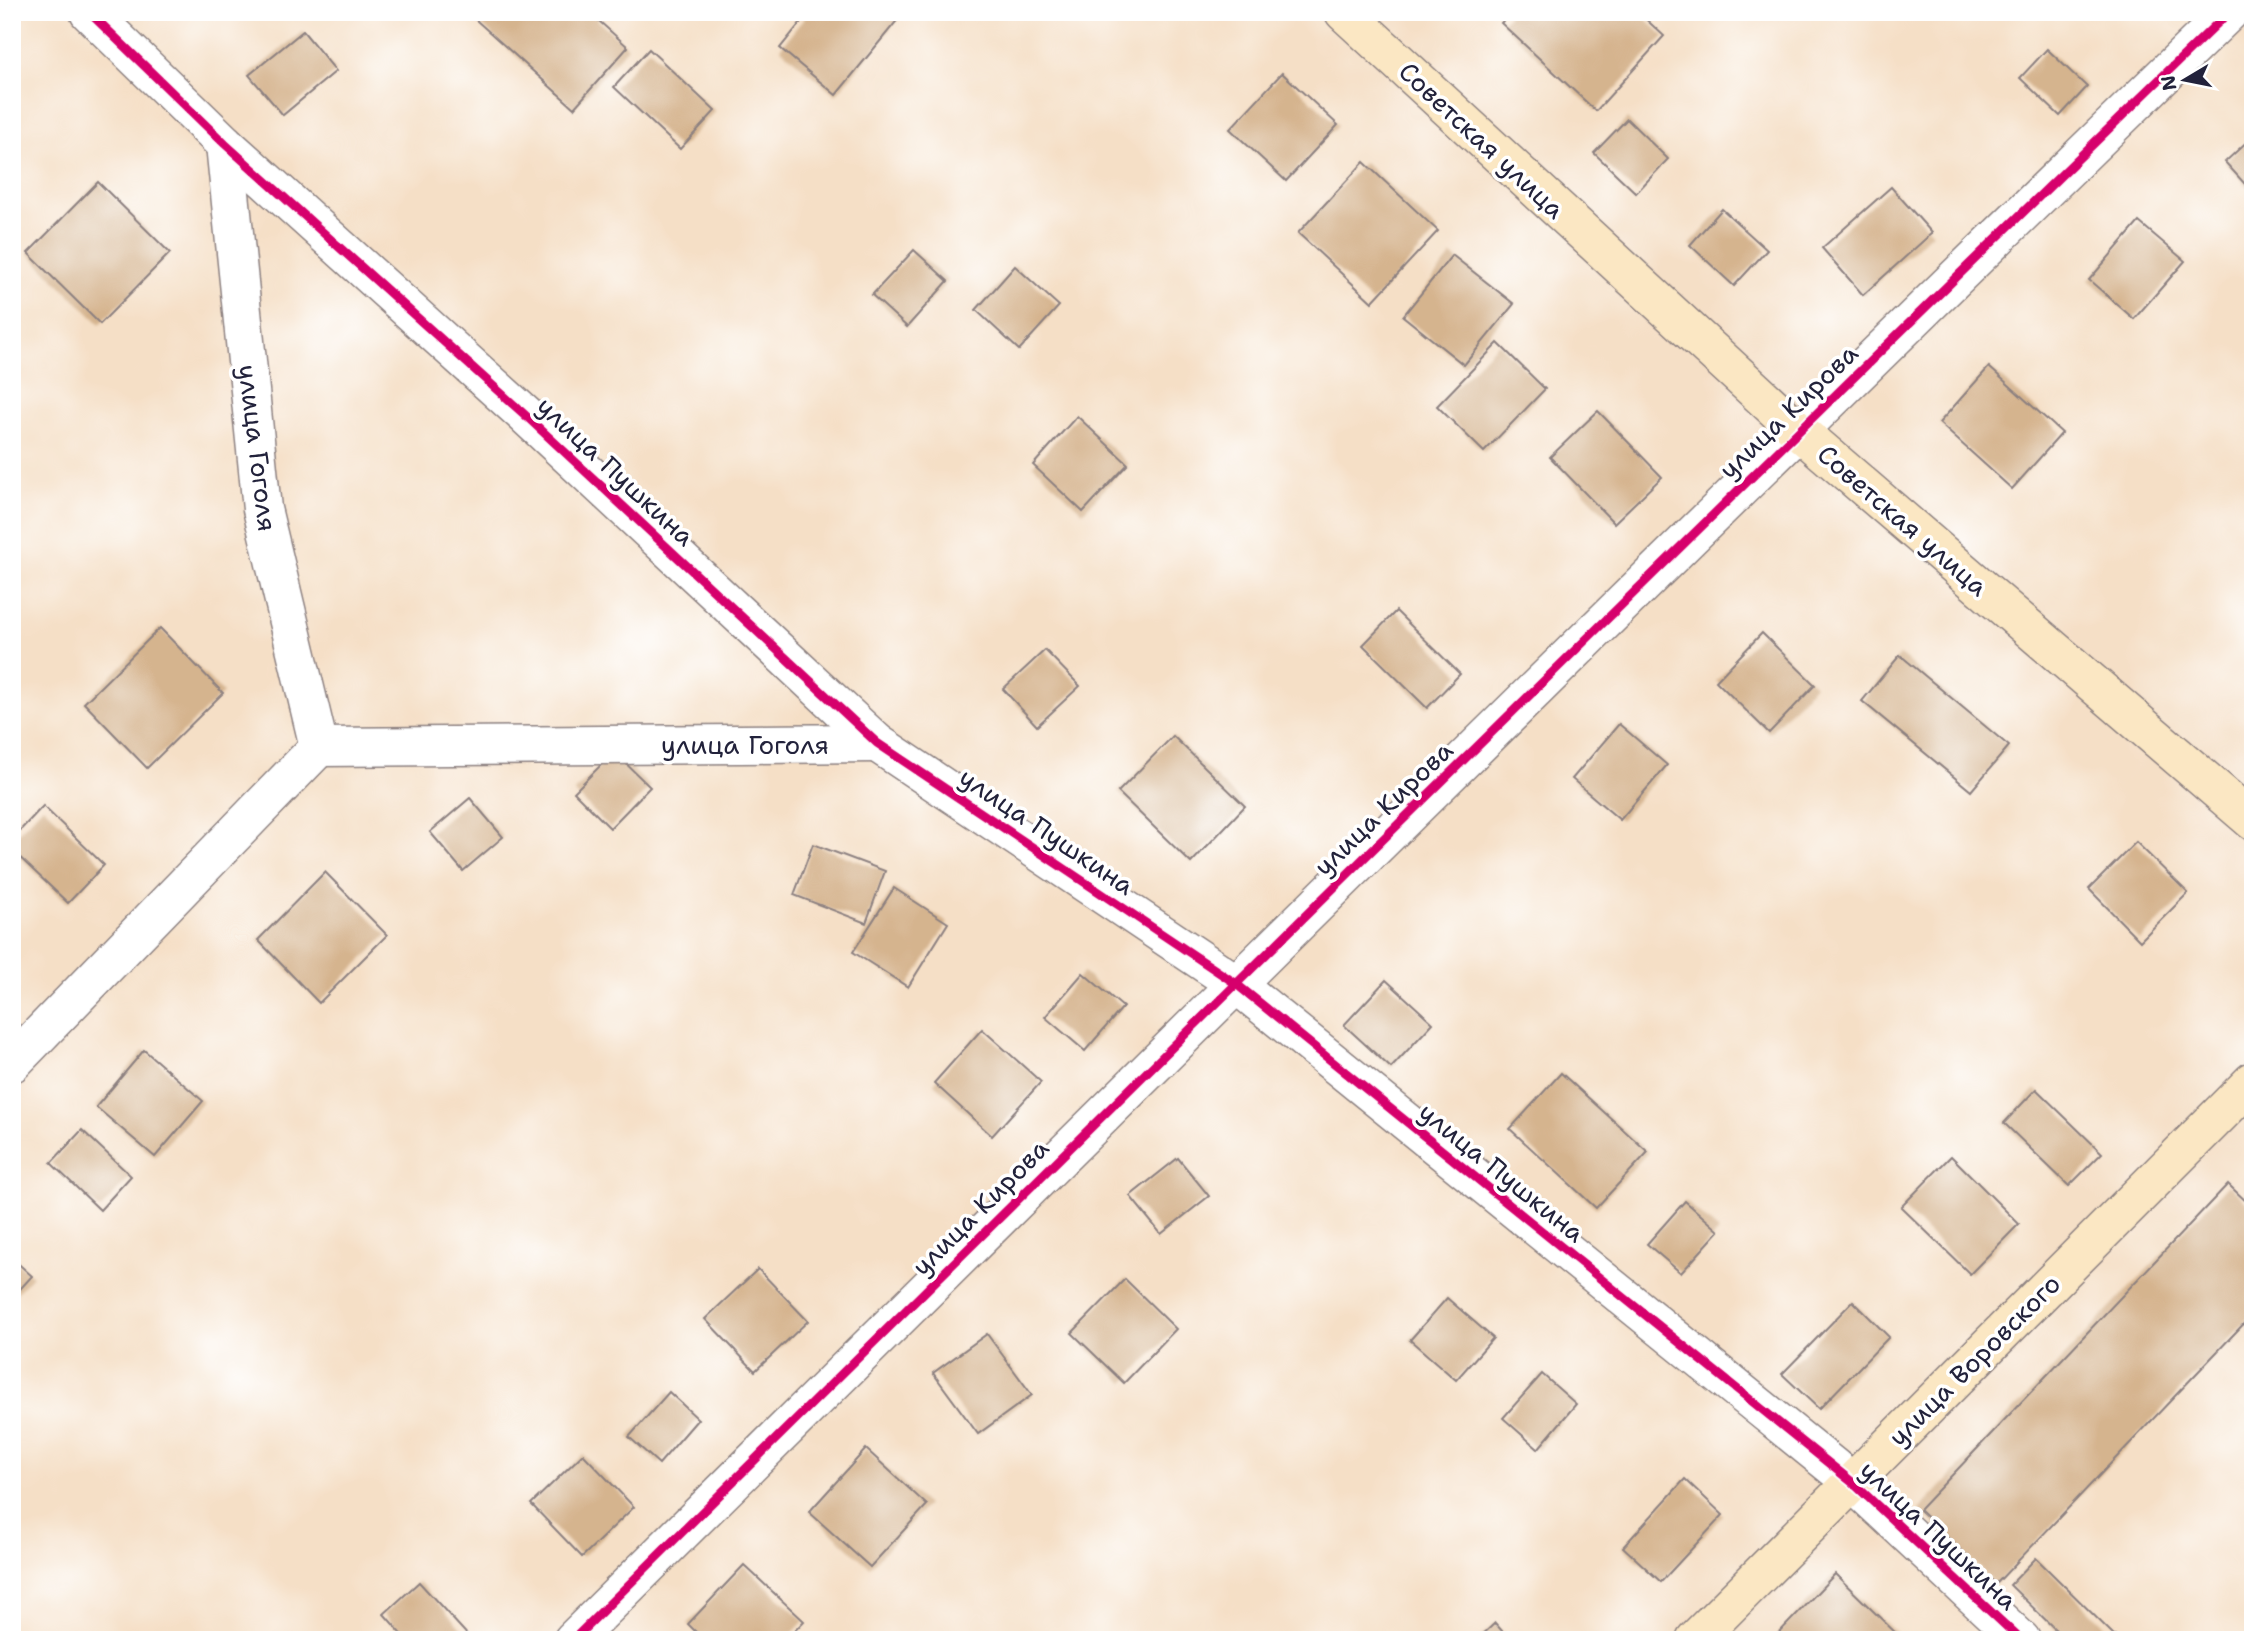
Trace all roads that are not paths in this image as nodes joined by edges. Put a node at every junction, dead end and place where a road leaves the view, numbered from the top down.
1 (89, 12) edge
2 (1344, 12) edge
3 (2229, 12) edge
4 (225, 144) junction
5 (1798, 430) junction
6 (877, 743) junction
7 (319, 747) junction
8 (2253, 821) edge
9 (1235, 983) junction
10 (12, 1063) edge
11 (2253, 1081) edge
12 (1852, 1482) junction
13 (573, 1640) edge
14 (1695, 1640) edge
15 (2021, 1640) edge

1 - 4 street, улица Пушкина
2 - 5 main road, Советская улица
3 - 5 street, улица Кирова
4 - 6 street, улица Пушкина
4 - 7 street, улица Гоголя
5 - 8 main road, Советская улица
5 - 9 street, улица Кирова
6 - 7 street, улица Гоголя
6 - 9 street, улица Пушкина
7 - 10 street
9 - 12 street, улица Пушкина
9 - 13 street, улица Кирова
11 - 12 main road, улица Воровского
12 - 14 main road, улица Воровского
12 - 15 street, улица Пушкина

